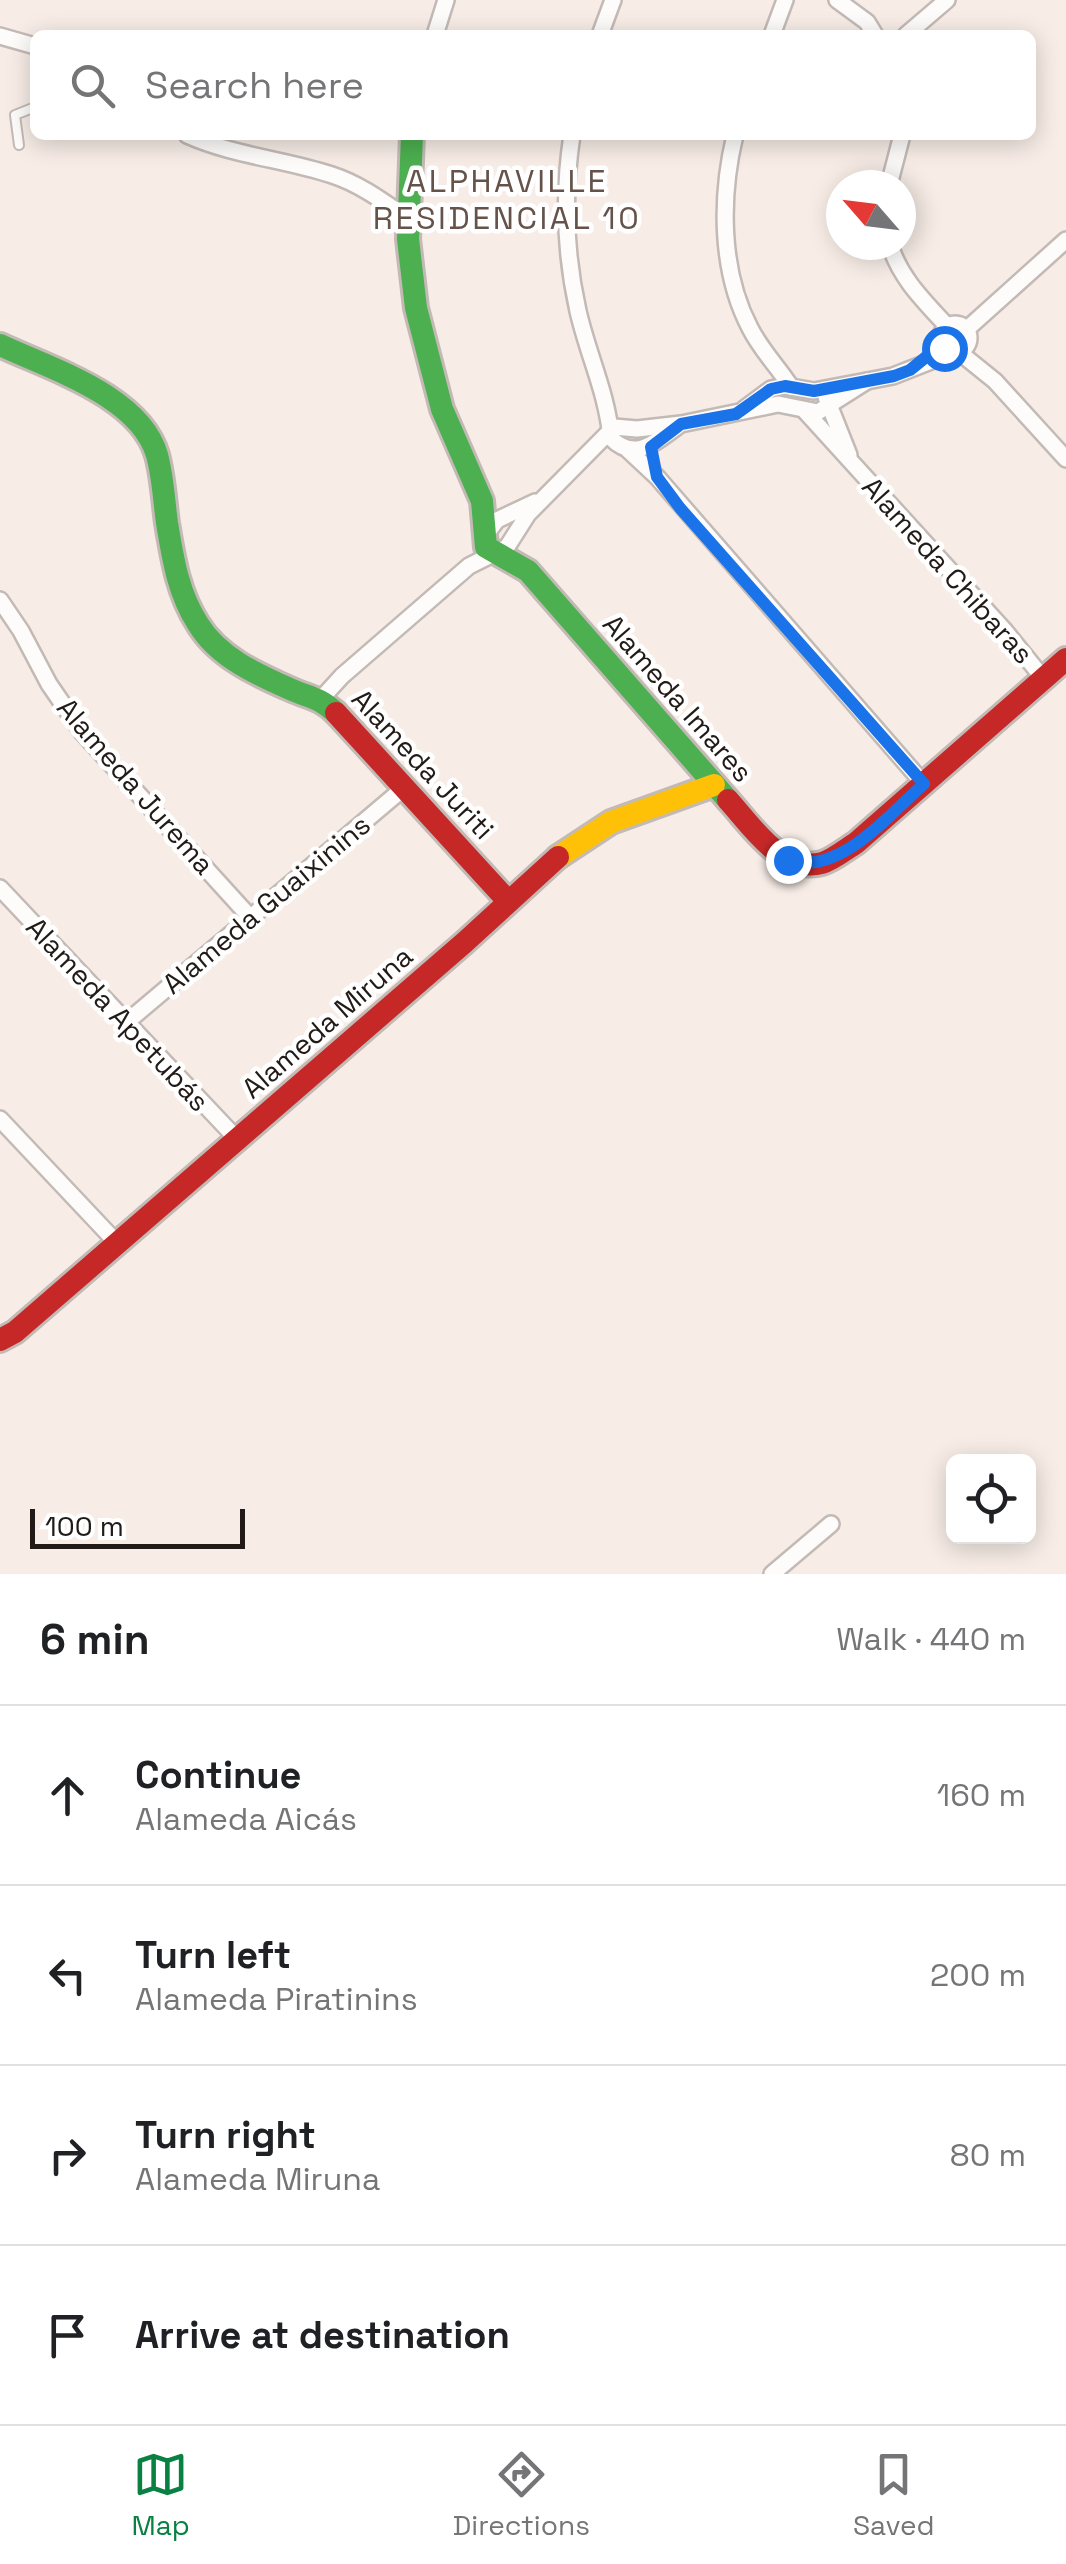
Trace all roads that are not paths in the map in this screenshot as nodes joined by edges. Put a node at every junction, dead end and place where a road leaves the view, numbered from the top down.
1 (446, 0) edge
2 (612, 0) edge
3 (785, 0) edge
4 (838, 0) edge
5 (947, 0) edge
6 (437, 30) edge
7 (602, 30) edge
8 (774, 30) edge
9 (872, 30) edge
10 (912, 30) edge
11 (0, 36) edge
12 (30, 45) edge
13 (30, 109) edge
14 (200, 140) edge
15 (412, 140) edge
16 (571, 140) edge
17 (735, 140) edge
18 (901, 140) edge
19 (18, 145) dead end
20 (893, 170) edge
21 (408, 218) junction
22 (1066, 240) edge
23 (895, 260) edge
24 (944, 332) junction
25 (962, 344) junction
26 (0, 345) edge
27 (771, 360) junction
28 (910, 370) junction
29 (868, 382) junction
30 (791, 387) junction
31 (822, 389) junction
32 (606, 395) junction
33 (774, 396) junction
34 (830, 406) junction
35 (805, 411) junction
36 (681, 424) junction
37 (638, 429) junction
38 (618, 441) junction
39 (651, 447) junction
40 (1066, 459) edge
41 (853, 463) junction
42 (657, 477) junction
43 (481, 498) junction
44 (541, 500) junction
45 (505, 515) junction
46 (514, 534) junction
47 (492, 545) junction
48 (528, 571) junction
49 (0, 600) edge
50 (1066, 659) edge
51 (1044, 678) junction
52 (321, 699) junction
53 (924, 784) junction
54 (714, 785) junction
55 (405, 787) junction
56 (0, 888) edge
57 (508, 901) junction
58 (249, 916) junction
59 (128, 1021) junction
60 (0, 1118) edge
61 (237, 1139) junction
62 (116, 1242) junction
63 (0, 1340) edge
64 (832, 1524) dead end
65 (772, 1574) edge

1 - 6 street
2 - 7 street
3 - 8 street
4 - 9 street
5 - 10 street
11 - 12 street
13 - 19 lane
14 - 21 street
15 - 21 street
16 - 32 street
17 - 27 street
18 - 20 street
21 - 43 street
22 - 25 street
23 - 24 street
24 - 25 street
24 - 25 street
24 - 28 street
25 - 28 street
25 - 40 street
26 - 52 street, Alameda Juriti
27 - 30 street
27 - 33 street
28 - 29 street
29 - 31 street
29 - 34 street
30 - 31 street
30 - 33 street
31 - 34 street
32 - 37 street
32 - 38 street
33 - 35 street
33 - 36 street
34 - 35 street
34 - 41 street
35 - 41 street, Alameda Chibaras
36 - 37 street
36 - 39 street
37 - 38 street
37 - 39 street
38 - 39 street
38 - 42 street
38 - 44 street
39 - 42 street
41 - 51 street, Alameda Chibaras
42 - 53 street
43 - 45 street
43 - 47 street
44 - 45 street
44 - 46 street
45 - 46 street
45 - 47 street
46 - 47 street
46 - 48 street
47 - 48 street, Alameda Imares
47 - 52 street
48 - 54 street, Alameda Imares
49 - 58 street, Alameda Jurema
50 - 51 street
51 - 53 street
52 - 55 street, Alameda Juriti
53 - 54 street, Alameda Imares
54 - 57 street, Alameda Miruna
55 - 57 street, Alameda Juriti
55 - 58 street, Alameda Guaixinins
56 - 59 street, Alameda Apetubás
57 - 61 street, Alameda Miruna
58 - 59 street, Alameda Guaixinins
59 - 61 street, Alameda Apetubás
60 - 62 street
61 - 62 street, Alameda Miruna
62 - 63 street, Alameda Miruna
64 - 65 street

